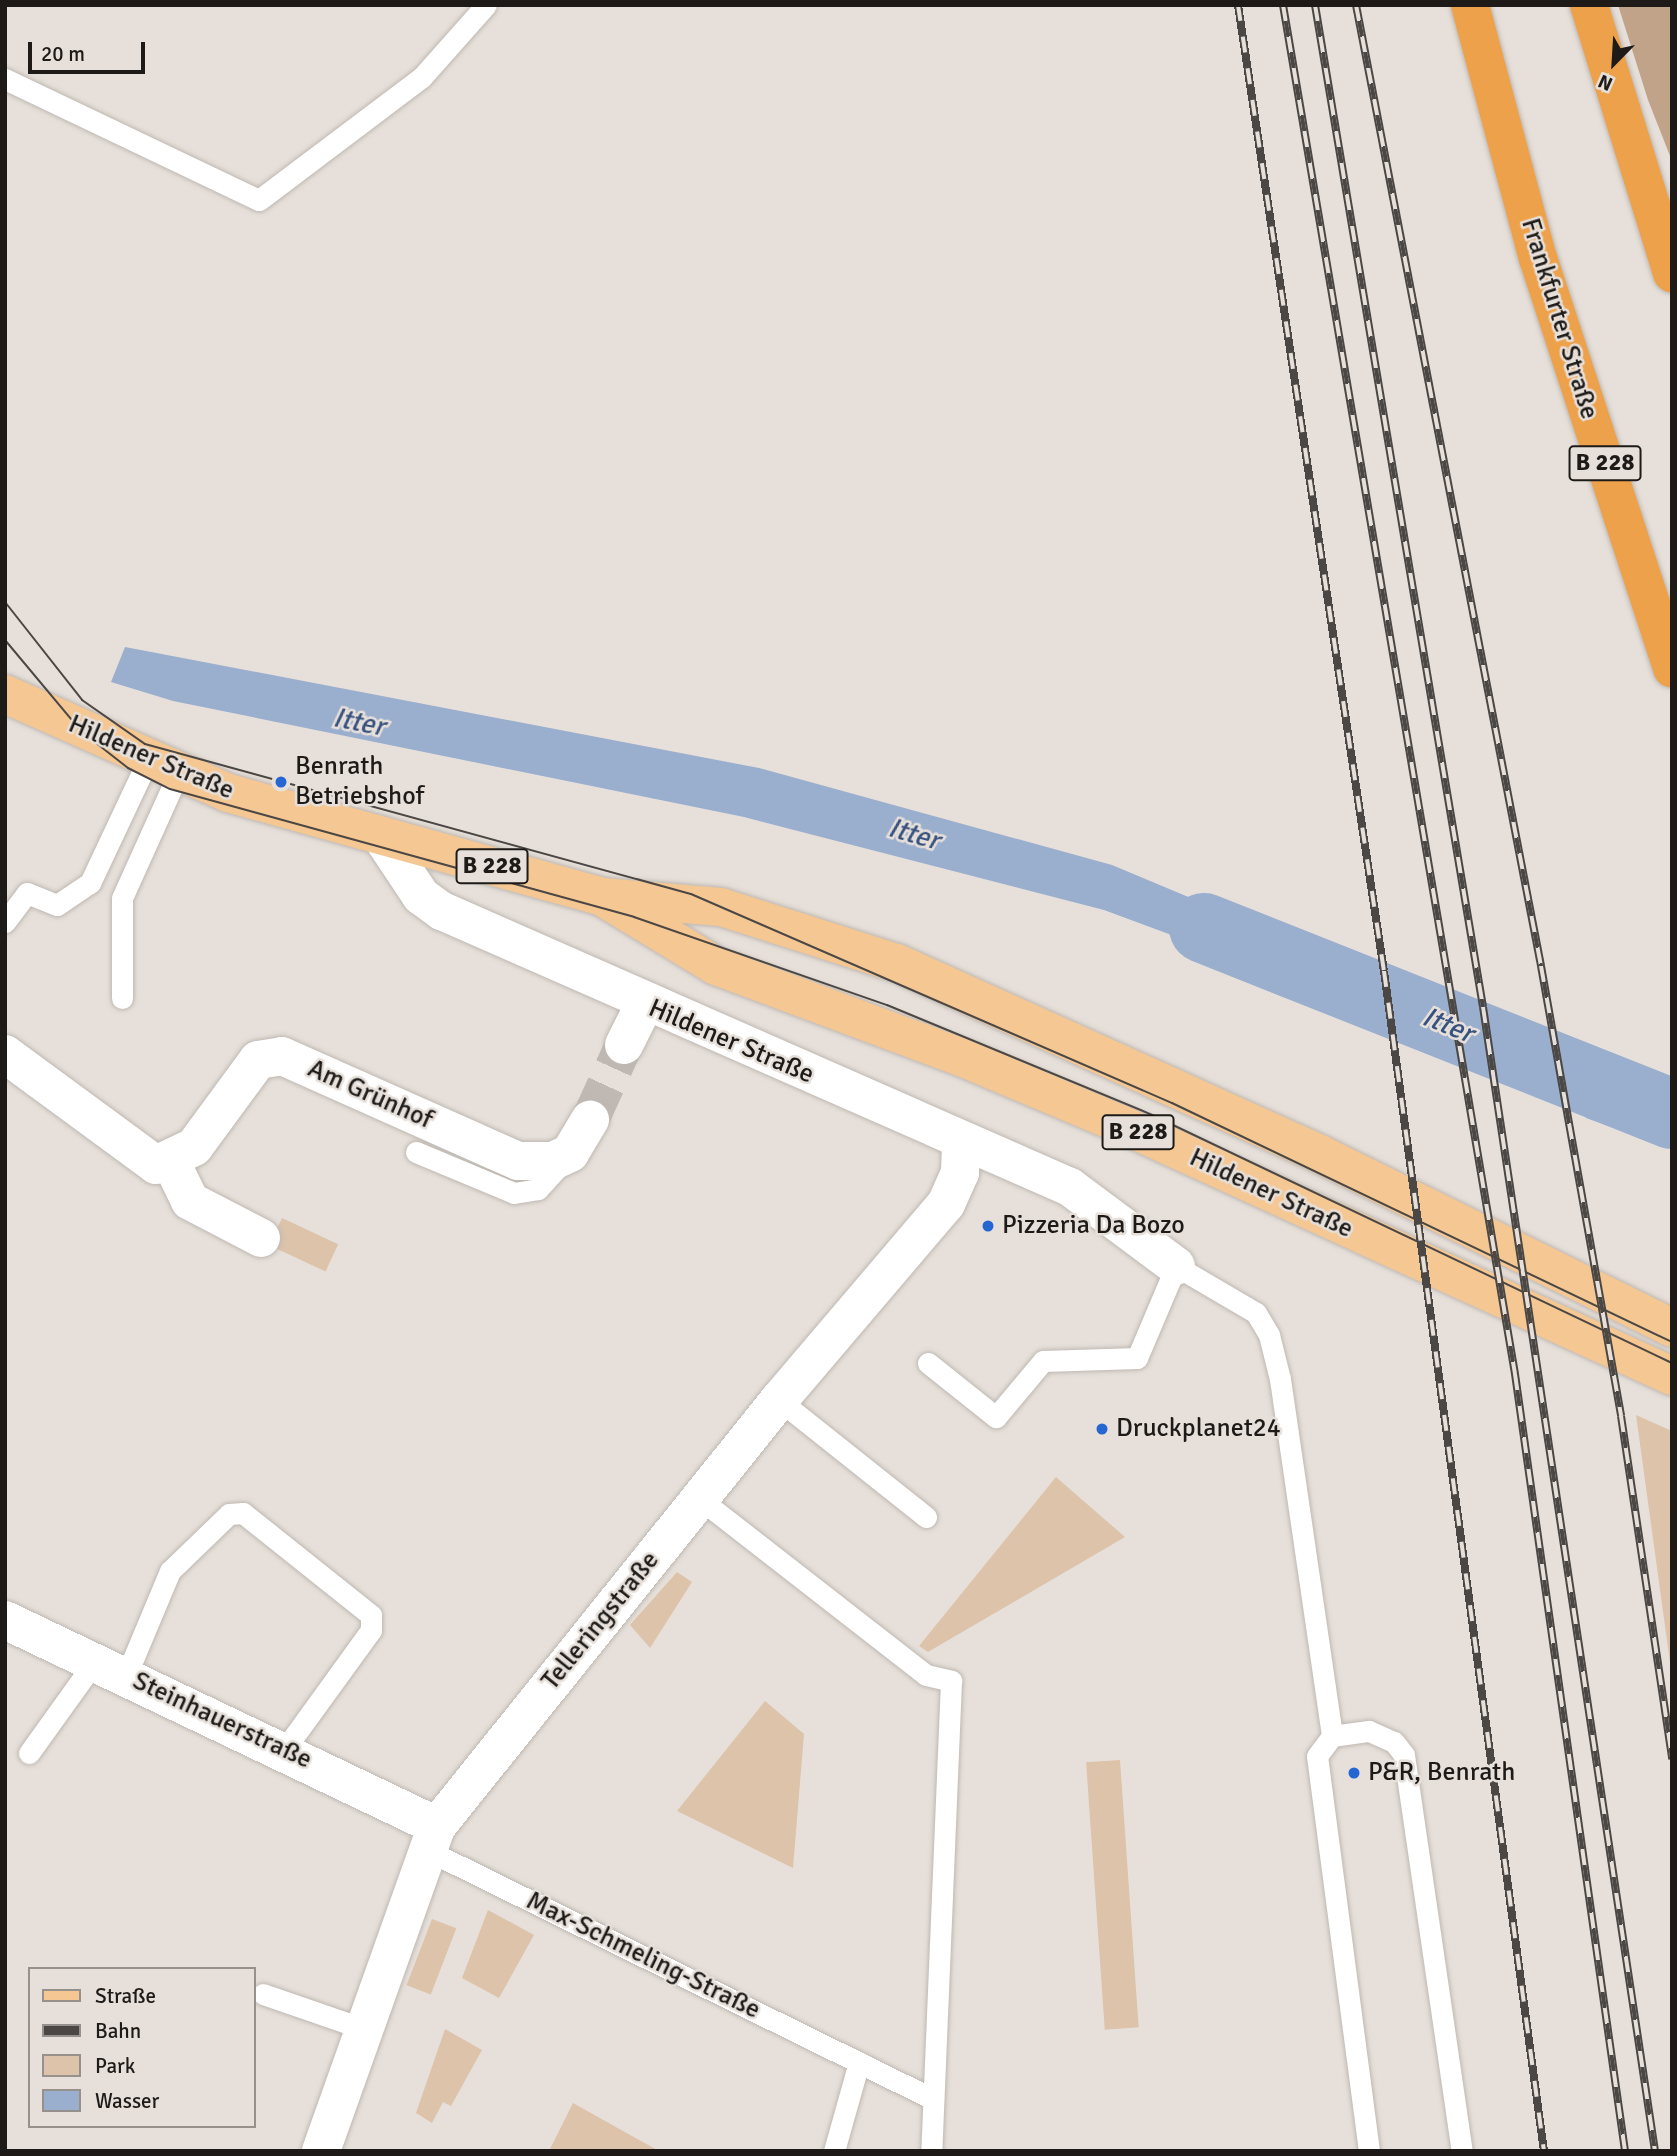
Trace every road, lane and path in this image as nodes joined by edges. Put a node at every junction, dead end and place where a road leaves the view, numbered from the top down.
1 (486, 5) edge
2 (1470, 5) edge
3 (1589, 5) edge
4 (5, 79) edge
5 (1672, 273) edge
6 (1672, 669) edge
7 (5, 694) edge
8 (162, 767) junction
9 (381, 836) junction
10 (602, 897) junction
11 (5, 922) edge
12 (122, 998) dead end
13 (644, 1005) junction
14 (624, 1045) tunnel mouth
15 (5, 1054) edge
16 (590, 1120) tunnel mouth
17 (961, 1141) junction
18 (416, 1153) dead end
19 (570, 1153) junction
20 (171, 1162) junction
21 (261, 1238) dead end
22 (1176, 1266) junction
23 (1672, 1328) edge
24 (928, 1363) dead end
25 (1672, 1376) edge
26 (779, 1400) junction
27 (699, 1499) junction
28 (926, 1517) dead end
29 (5, 1620) edge
30 (110, 1669) junction
31 (1332, 1737) junction
32 (284, 1750) junction
33 (29, 1753) dead end
34 (432, 1838) junction
35 (263, 1994) dead end
36 (364, 2029) junction
37 (859, 2062) junction
38 (933, 2099) junction
39 (838, 2150) edge
40 (321, 2151) edge
41 (931, 2151) edge
42 (1368, 2151) edge
43 (1462, 2151) edge

1 - 4 lane
2 - 6 highway, Frankfurter Straße / B 228
3 - 5 highway
7 - 8 main road, Hildener Straße / B 228
8 - 9 main road, Hildener Straße / B 228
8 - 11 lane
8 - 12 lane
9 - 10 main road, Hildener Straße / B 228
9 - 13 street, Hildener Straße
10 - 23 main road, Hildener Straße / B 228
10 - 25 main road, Hildener Straße / B 228
13 - 14 street
13 - 17 street, Hildener Straße
15 - 20 street
16 - 19 street
17 - 22 street, Hildener Straße
17 - 26 street, Telleringstraße
18 - 19 lane
19 - 20 street, Am Grünhof
20 - 21 street
22 - 24 lane
22 - 31 lane
26 - 27 street, Telleringstraße
26 - 28 lane
27 - 34 street, Telleringstraße
27 - 38 lane
29 - 30 street, Steinhauerstraße
30 - 32 street, Steinhauerstraße
30 - 32 lane
30 - 33 lane
31 - 42 lane
31 - 43 lane
32 - 34 street, Steinhauerstraße
34 - 36 street, Telleringstraße
34 - 37 lane, Max-Schmeling-Straße
35 - 36 lane
36 - 40 street, Telleringstraße
37 - 38 lane, Max-Schmeling-Straße
37 - 39 lane
38 - 41 lane

